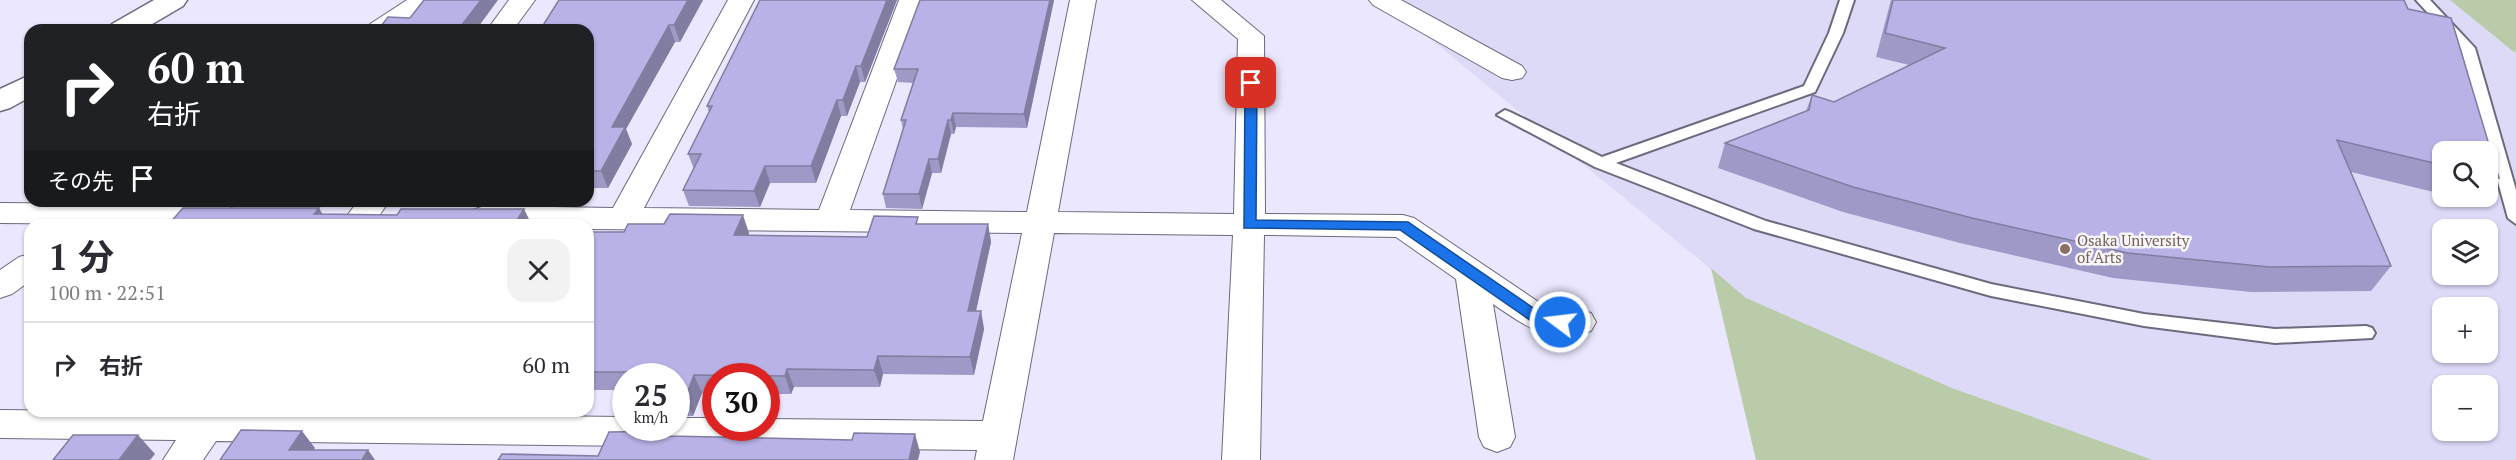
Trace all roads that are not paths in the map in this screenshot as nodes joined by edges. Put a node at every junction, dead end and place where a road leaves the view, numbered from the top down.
1 (172, 0) edge
2 (424, 0) edge
3 (522, 0) edge
4 (741, 0) edge
5 (912, 0) edge
6 (1083, 0) edge
7 (1205, 0) edge
8 (1382, 0) edge
9 (1847, 0) edge
10 (2423, 0) edge
11 (132, 24) edge
12 (388, 24) edge
13 (504, 24) edge
14 (1512, 72) dead end
15 (24, 88) edge
16 (0, 102) edge
17 (1505, 115) dead end
18 (1601, 163) junction
19 (0, 213) edge
20 (108, 213) edge
21 (247, 215) edge
22 (457, 217) edge
23 (622, 218) junction
24 (2516, 218) edge
25 (830, 221) junction
26 (1037, 224) junction
27 (1249, 224) junction
28 (24, 270) edge
29 (1472, 273) junction
30 (0, 285) edge
31 (1579, 322) dead end
32 (2366, 333) dead end
33 (213, 418) edge
34 (0, 424) edge
35 (1497, 437) dead end
36 (996, 448) edge
37 (182, 460) edge
38 (1241, 460) edge

1 - 11 street
2 - 12 street
3 - 13 street
4 - 23 street
5 - 25 street
6 - 26 street
7 - 27 street
8 - 14 street
9 - 18 lane
10 - 24 lane
15 - 16 street
17 - 18 lane
18 - 32 lane
19 - 20 street
20 - 21 street
22 - 23 street
23 - 25 street
25 - 26 street
26 - 27 street
26 - 36 street
27 - 29 street
27 - 38 street
28 - 30 street
29 - 31 street
29 - 35 street
33 - 34 street
33 - 36 street
33 - 37 street

